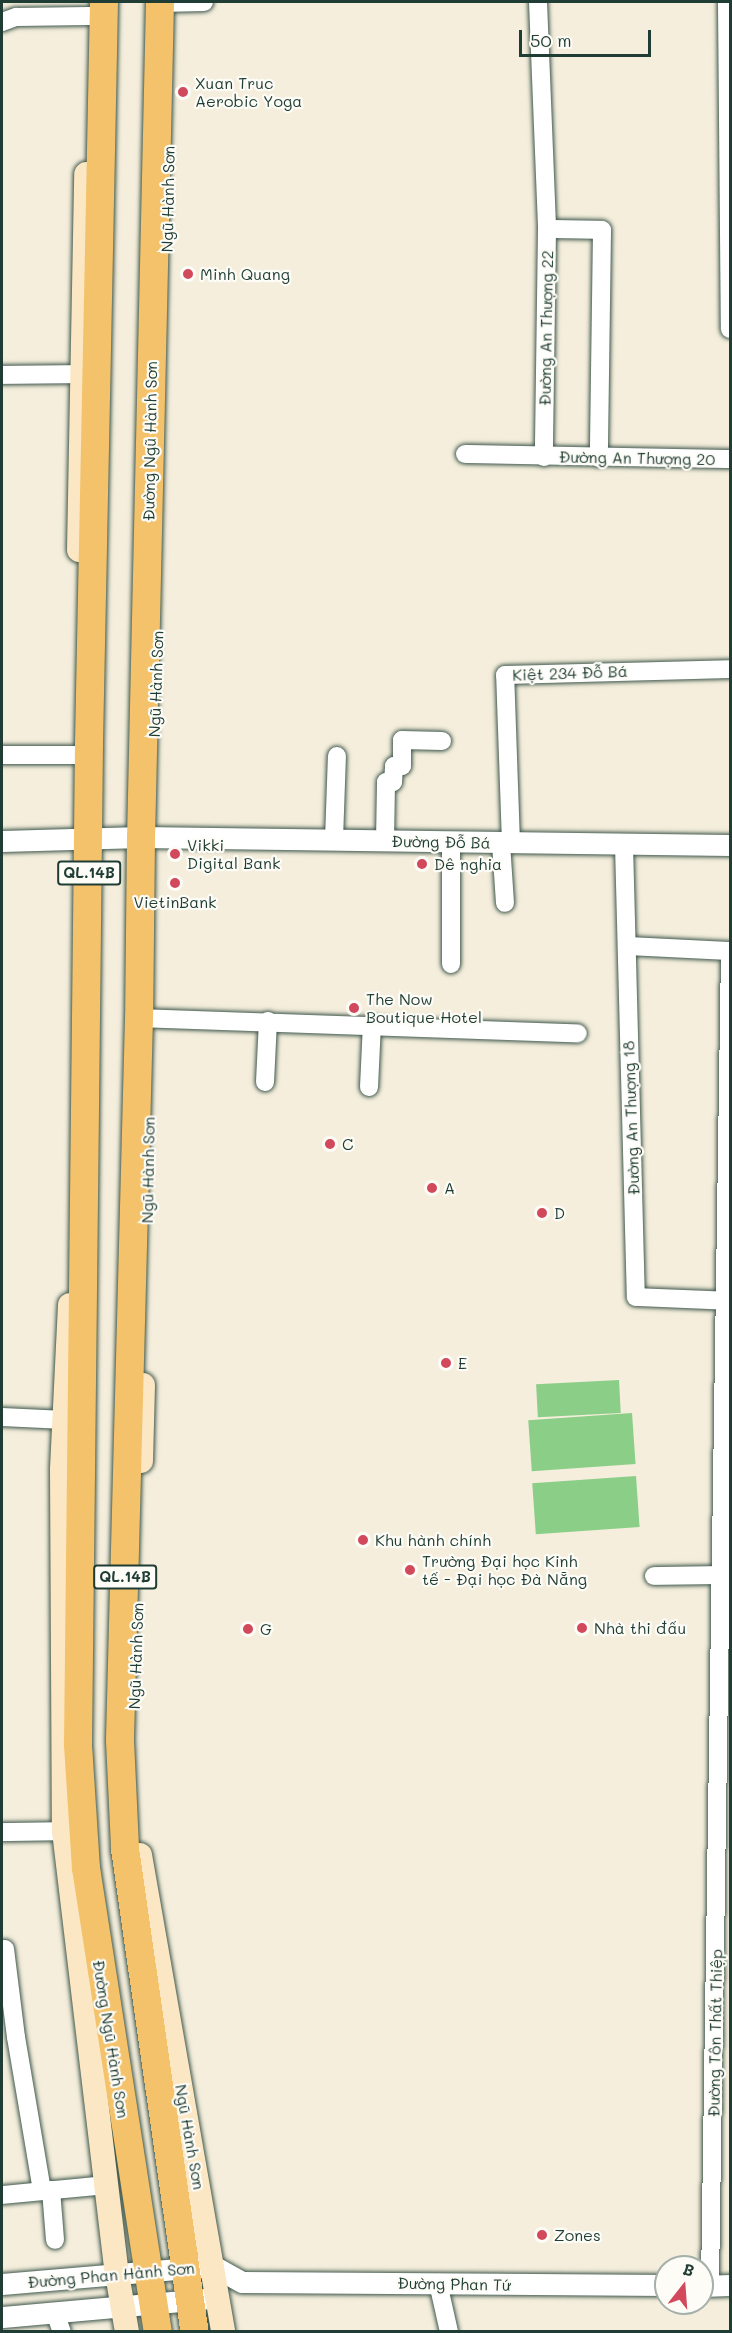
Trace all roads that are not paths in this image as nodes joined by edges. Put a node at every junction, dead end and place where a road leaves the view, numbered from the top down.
1 (166, 2) edge
2 (204, 2) edge
3 (538, 2) edge
4 (727, 2) edge
5 (97, 6) edge
6 (2, 22) edge
7 (729, 59) edge
8 (547, 229) junction
9 (730, 329) edge
10 (81, 374) junction
11 (2, 375) edge
12 (465, 454) dead end
13 (544, 457) junction
14 (599, 458) junction
15 (730, 459) edge
16 (730, 669) edge
17 (442, 741) dead end
18 (2, 755) edge
19 (76, 755) junction
20 (338, 756) dead end
21 (146, 837) junction
22 (82, 839) junction
23 (334, 840) junction
24 (2, 841) edge
25 (384, 841) junction
26 (451, 842) junction
27 (506, 843) junction
28 (624, 845) junction
29 (730, 845) edge
30 (140, 881) joint
31 (505, 903) dead end
32 (627, 946) junction
33 (730, 951) edge
34 (451, 964) dead end
35 (146, 1018) junction
36 (268, 1021) junction
37 (372, 1024) junction
38 (578, 1032) dead end
39 (265, 1082) dead end
40 (369, 1087) dead end
41 (729, 1301) edge
42 (2, 1418) edge
43 (72, 1420) junction
44 (136, 1422) junction
45 (726, 1575) edge
46 (654, 1576) dead end
47 (64, 1831) junction
48 (2, 1832) edge
49 (5, 1949) dead end
50 (723, 2024) edge
51 (722, 2161) edge
52 (106, 2185) junction
53 (46, 2191) junction
54 (2, 2195) edge
55 (55, 2240) dead end
56 (213, 2266) junction
57 (185, 2269) junction
58 (148, 2272) junction
59 (117, 2274) junction
60 (242, 2282) junction
61 (438, 2283) junction
62 (2, 2284) edge
63 (654, 2285) edge
64 (714, 2286) edge
65 (218, 2297) junction
66 (189, 2300) junction
67 (122, 2307) junction
68 (2, 2317) edge
69 (155, 2318) edge
70 (59, 2322) edge
71 (127, 2331) edge
72 (195, 2331) edge
73 (223, 2331) edge
74 (449, 2331) edge

1 - 2 street
1 - 21 highway, Đường Ngũ Hành Sơn
3 - 8 street
4 - 7 street
5 - 6 street
5 - 10 main road
5 - 22 highway, QL.14B
7 - 9 street
8 - 13 street, Đường An Thượng 22
8 - 14 street, Đường An Thượng 22
10 - 11 street
10 - 19 main road
12 - 13 street, Đường An Thượng 20
13 - 14 street, Đường An Thượng 20
14 - 15 street, Đường An Thượng 20
16 - 27 street, Kiệt 234 Đỗ Bá
17 - 25 street
18 - 19 street
19 - 22 main road
20 - 23 street
21 - 22 street, Đường Đỗ Bá
21 - 23 street, Đường Đỗ Bá
21 - 30 highway, Đường Ngũ Hành Sơn
21 - 35 main road, Ngũ Hành Sơn
22 - 24 street, Đường Đỗ Bá
22 - 43 highway, QL.14B
23 - 25 street, Đường Đỗ Bá
25 - 26 street, Đường Đỗ Bá
26 - 27 street, Đường Đỗ Bá
26 - 34 street
27 - 28 street, Đường Đỗ Bá
27 - 31 street
28 - 29 street, Đường Đỗ Bá
28 - 32 street, Đường An Thượng 18
30 - 35 highway, Ngũ Hành Sơn / QL.14B
32 - 33 street
32 - 41 street, Đường An Thượng 18
33 - 41 street, Đường Tôn Thất Thiệp
35 - 36 street
35 - 44 highway, Ngũ Hành Sơn / QL.14B
36 - 37 street
36 - 39 street
37 - 38 street
37 - 40 street
41 - 45 street, Đường Tôn Thất Thiệp
42 - 43 street
43 - 47 main road
43 - 58 highway, Đường Ngũ Hành Sơn / QL.14B
44 - 56 main road, Ngũ Hành Sơn
44 - 57 highway, Ngũ Hành Sơn / QL.14B
45 - 46 street
45 - 50 street, Đường Tôn Thất Thiệp
47 - 48 street
47 - 52 main road
49 - 53 street
50 - 51 street, Đường Tôn Thất Thiệp
51 - 64 street, Đường Tôn Thất Thiệp
52 - 53 street
52 - 59 main road
53 - 54 street
53 - 55 street
56 - 57 street, Đường Phan Hành Sơn
56 - 60 street, Đường Phan Hành Sơn
56 - 65 main road, Ngũ Hành Sơn
57 - 58 street, Đường Phan Hành Sơn
57 - 66 highway, QL.14B
58 - 59 street, Đường Phan Hành Sơn
58 - 69 highway, Đường Ngũ Hành Sơn / QL.14B
59 - 62 street, Đường Phan Hành Sơn
59 - 67 main road
60 - 61 street, Đường Phan Tứ
60 - 65 street, Đường Phan Hành Sơn
61 - 63 street, Đường Phan Tứ
61 - 74 street
65 - 66 street, Đường Phan Hành Sơn
65 - 73 main road, Ngũ Hành Sơn
66 - 69 street, Đường Phan Hành Sơn
66 - 72 highway, QL.14B
67 - 69 street, Đường Phan Hành Sơn
67 - 70 street, Đường Phan Hành Sơn
67 - 71 main road
68 - 70 street, Đường Phan Hành Sơn

